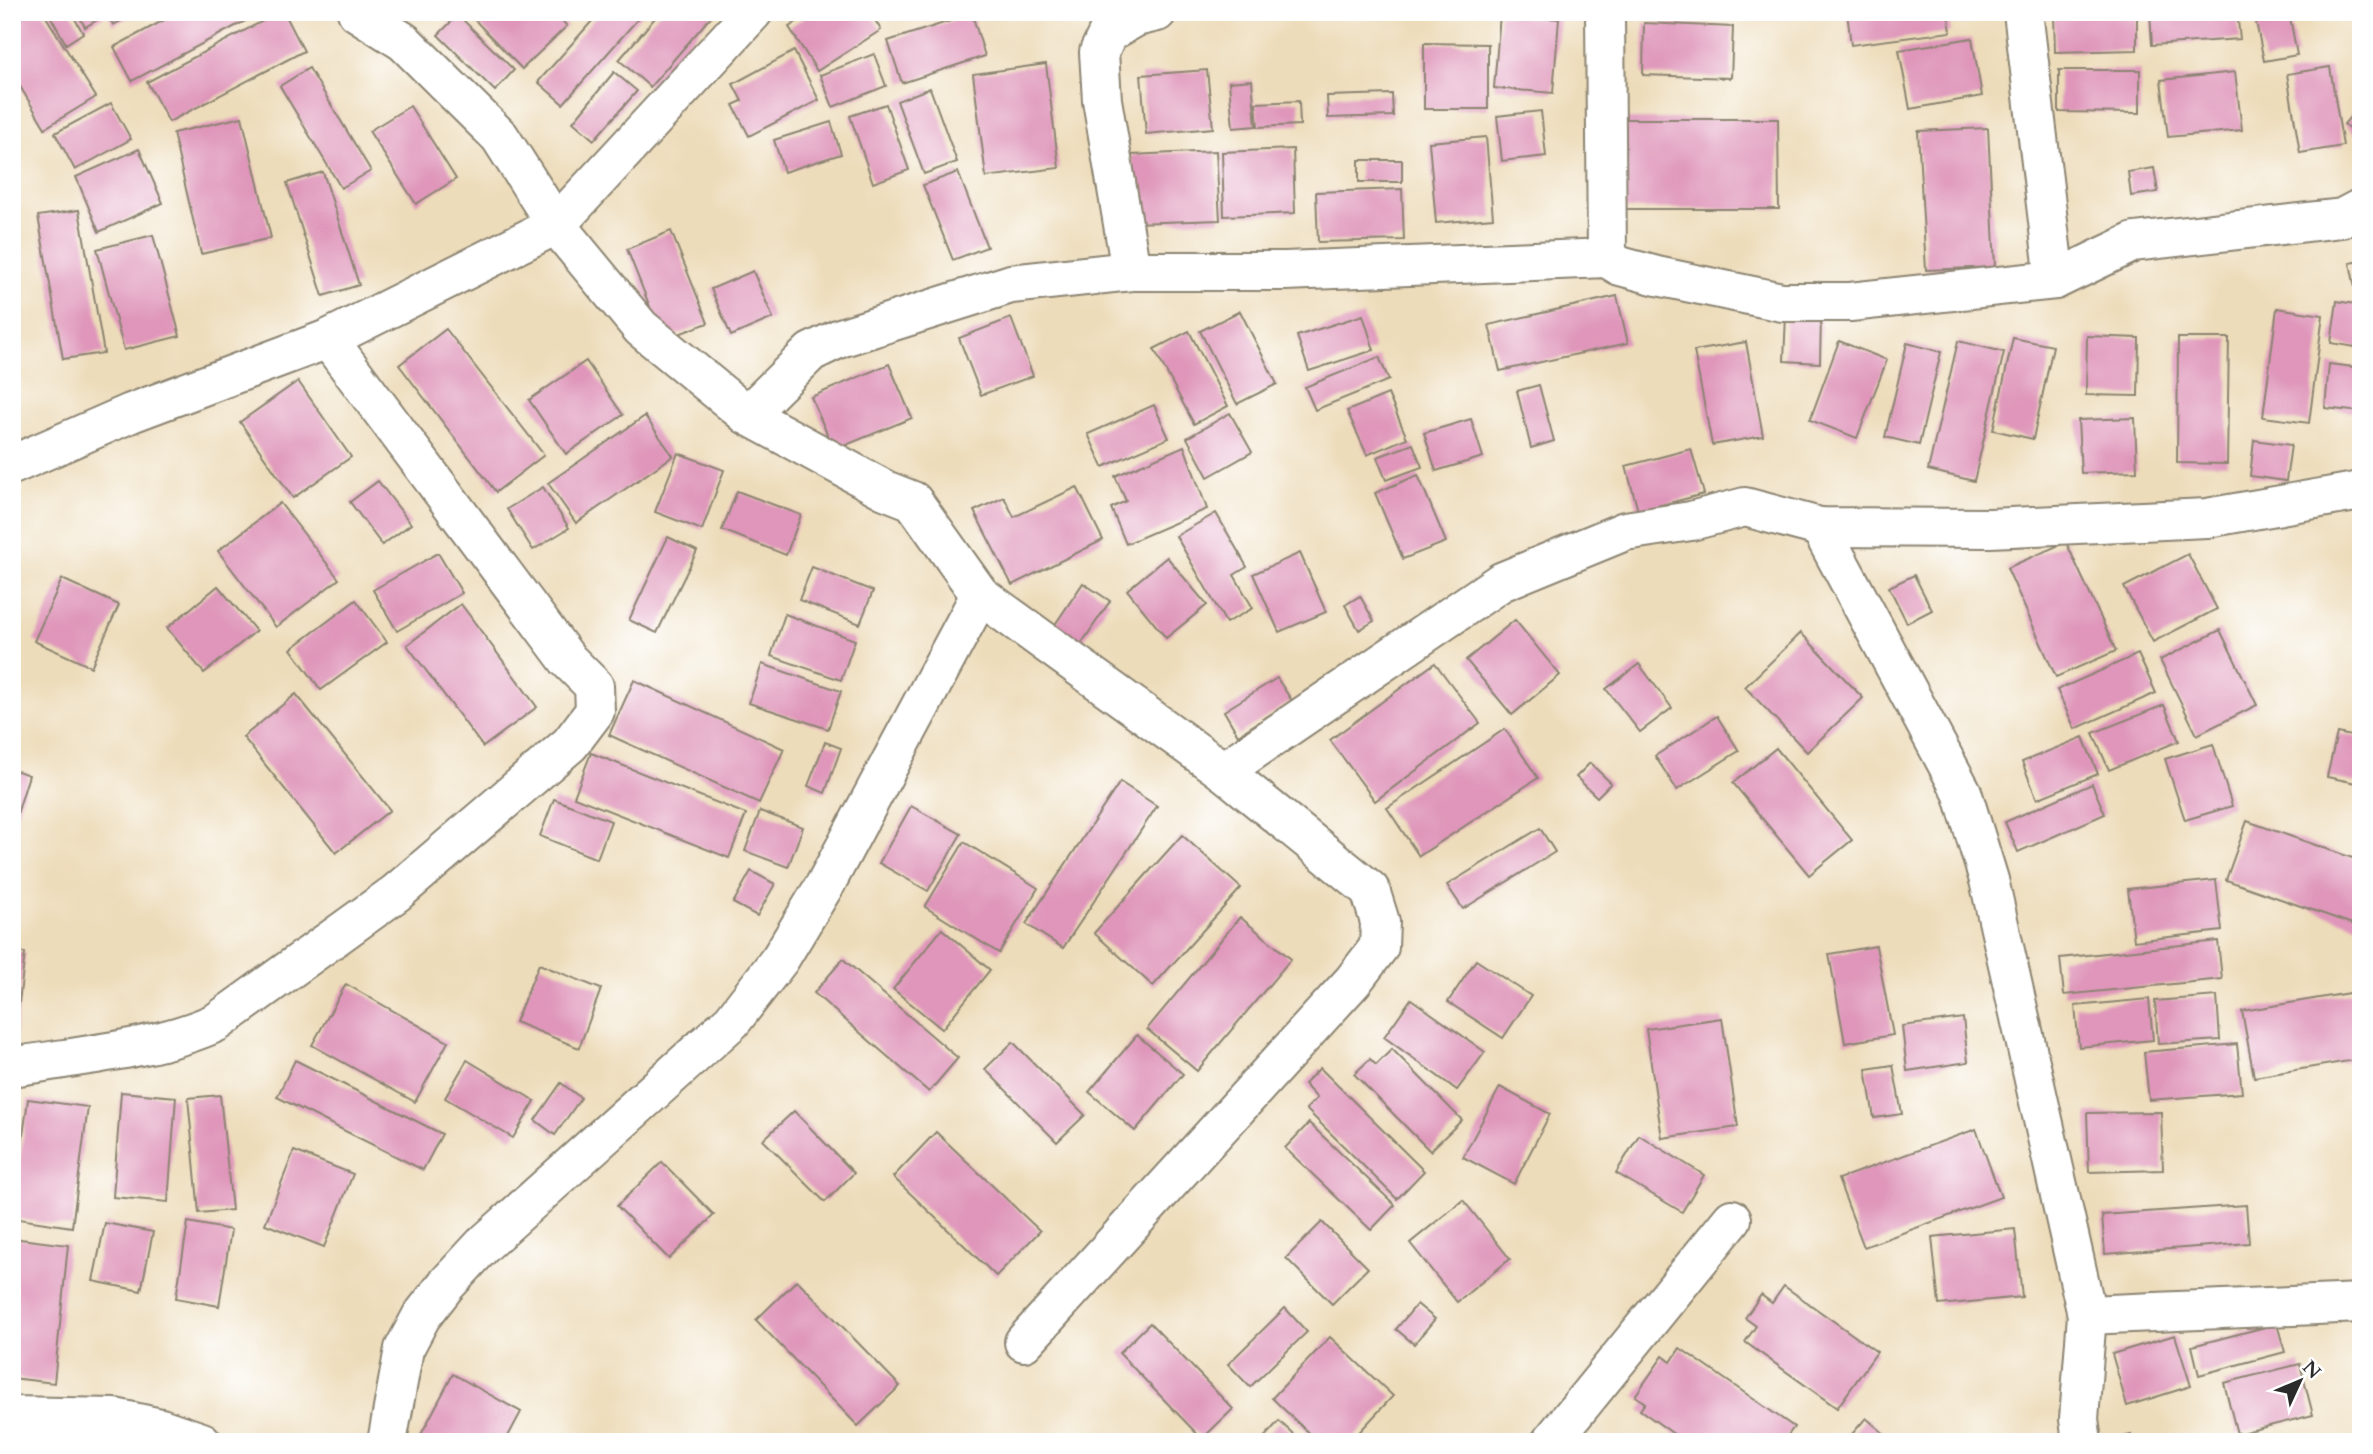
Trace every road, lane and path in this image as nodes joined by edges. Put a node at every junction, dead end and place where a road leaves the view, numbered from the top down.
1 (357, 12) edge
2 (753, 12) edge
3 (1157, 12) edge
4 (1605, 12) edge
5 (2023, 12) edge
6 (2361, 208) edge
7 (556, 225) junction
8 (1607, 258) junction
9 (1131, 271) junction
10 (2055, 280) junction
11 (328, 339) junction
12 (747, 415) junction
13 (12, 465) edge
14 (2361, 491) edge
15 (1820, 527) junction
16 (980, 595) junction
17 (1223, 771) junction
18 (12, 1067) edge
19 (1732, 1219) dead end
20 (2361, 1303) edge
21 (2087, 1315) junction
22 (1024, 1342) dead end
23 (12, 1416) edge
24 (202, 1442) edge
25 (387, 1442) edge
26 (1551, 1442) edge
27 (2082, 1442) edge

1 - 7 street
2 - 7 street
3 - 9 street
4 - 8 street
5 - 10 street
6 - 10 street
7 - 11 street
7 - 12 street
8 - 9 street
8 - 10 street
9 - 12 street
11 - 13 street
11 - 18 street
12 - 16 street
14 - 15 street
15 - 17 street
15 - 21 street
16 - 17 street
16 - 25 street
17 - 22 street
19 - 26 street
20 - 21 street
21 - 27 street
23 - 24 street

